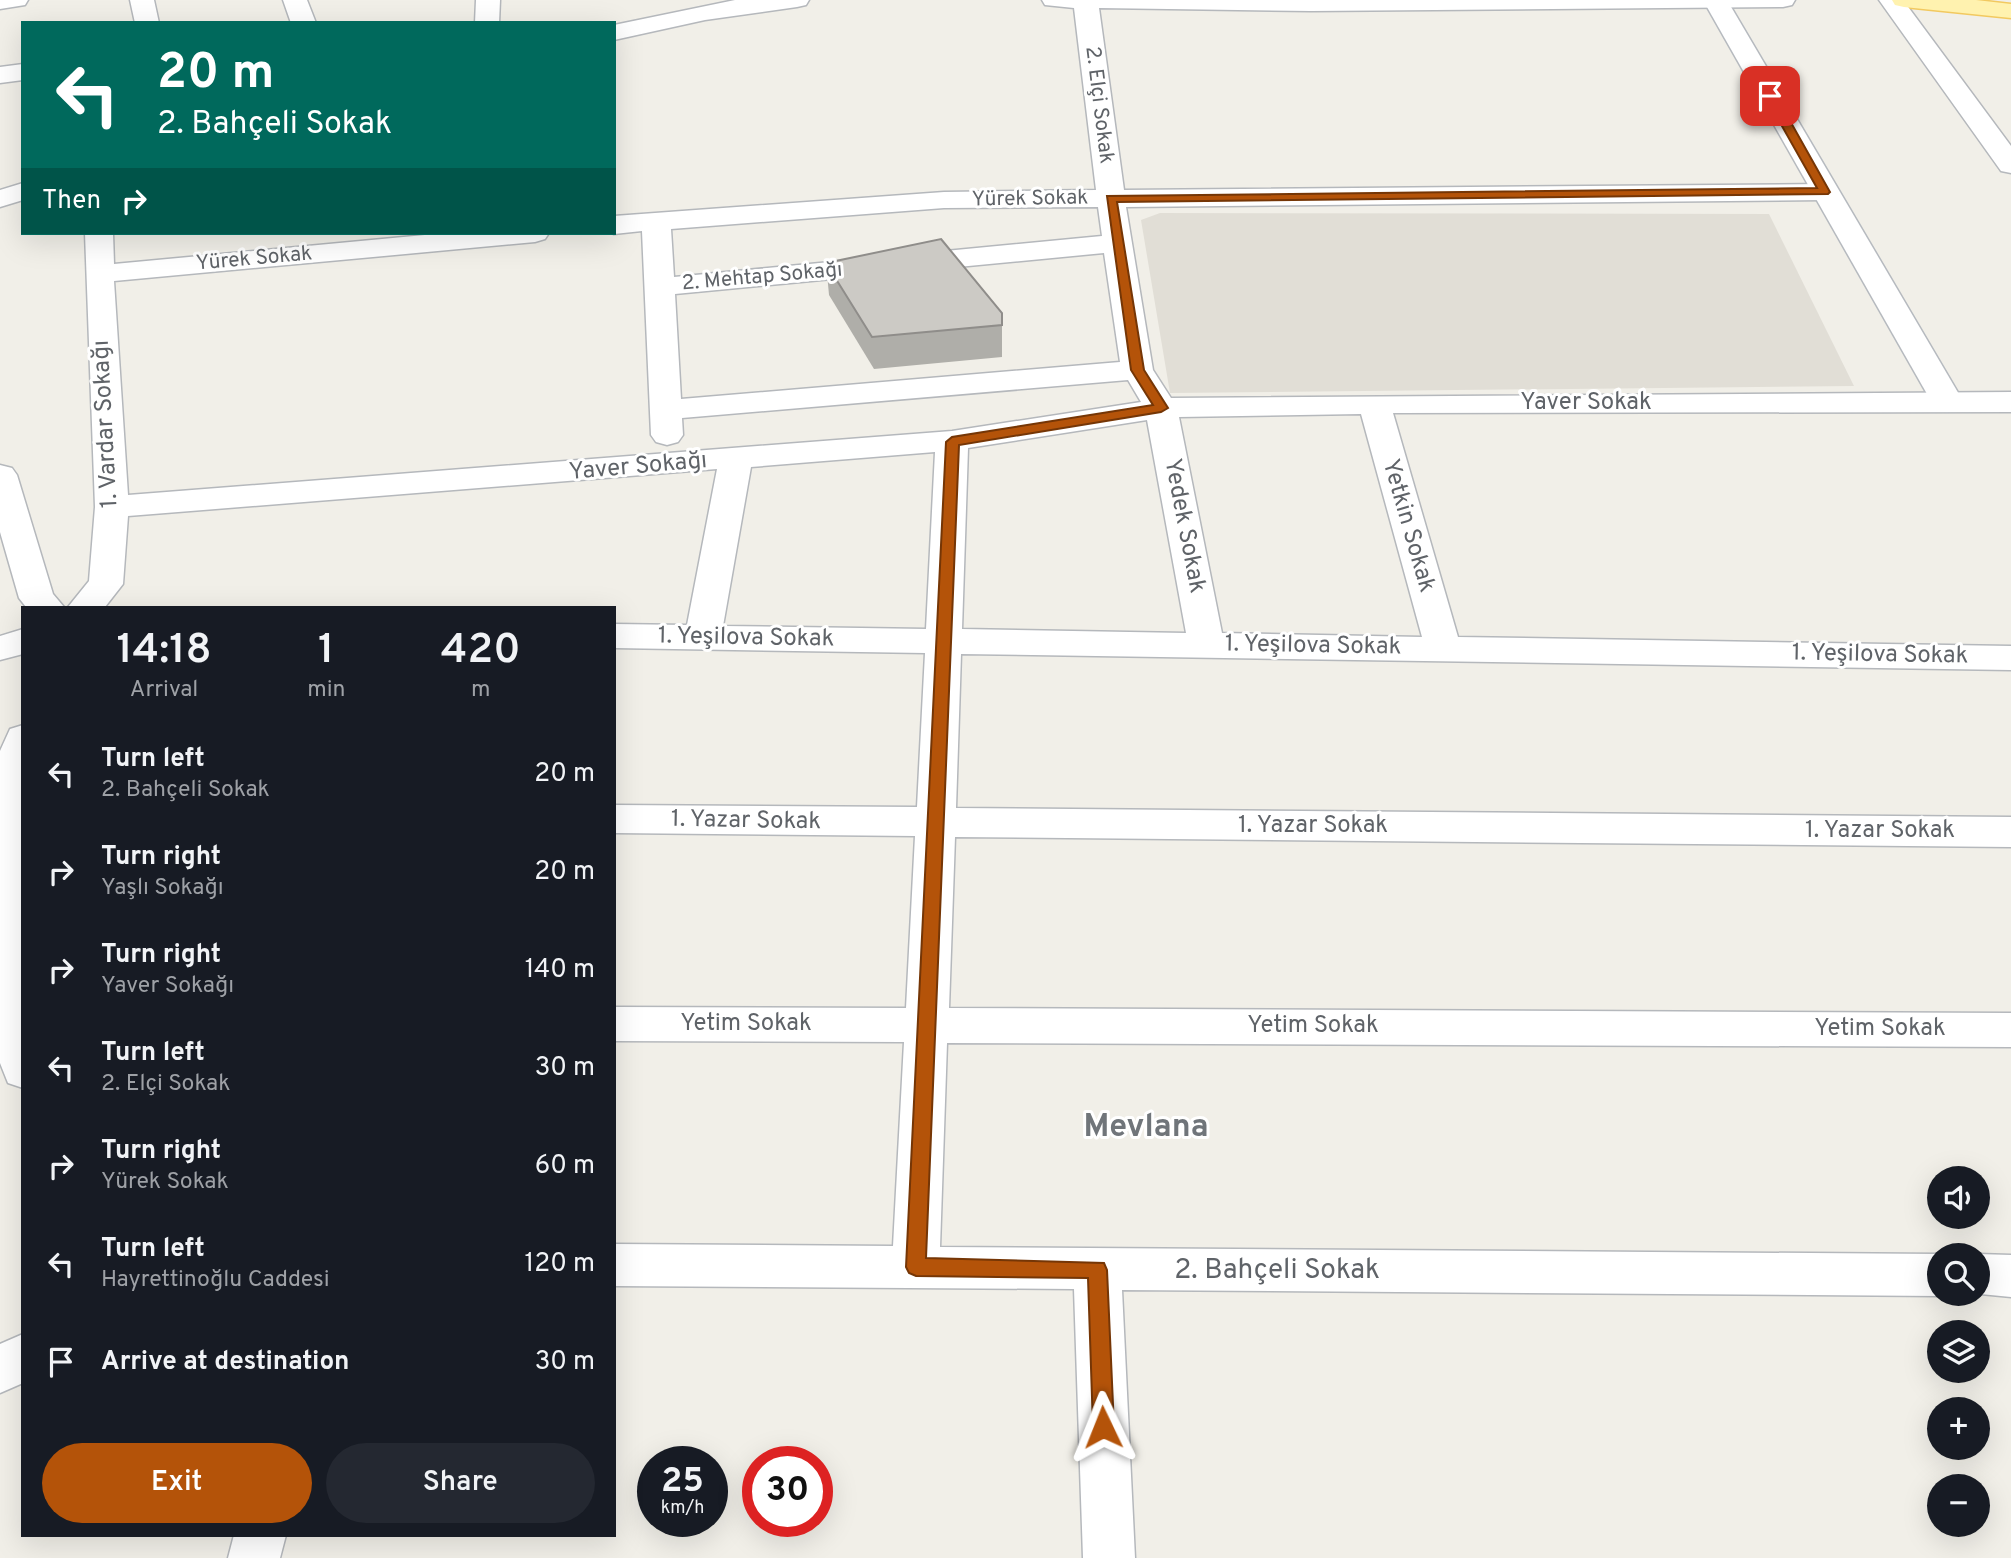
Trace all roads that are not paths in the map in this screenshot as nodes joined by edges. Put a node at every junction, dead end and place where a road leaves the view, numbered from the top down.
1 (16, 0) edge
2 (142, 0) edge
3 (295, 0) edge
4 (488, 0) edge
5 (797, 0) edge
6 (1054, 0) edge
7 (1783, 0) edge
8 (1891, 0) edge
9 (1904, 0) edge
10 (1716, 1) edge
11 (0, 2) edge
12 (1086, 2) junction
13 (673, 8) edge
14 (2011, 11) edge
15 (147, 21) edge
16 (303, 21) edge
17 (486, 21) edge
18 (616, 32) edge
19 (21, 72) edge
20 (0, 75) edge
21 (2011, 165) edge
22 (21, 192) edge
23 (1824, 192) junction
24 (1111, 198) junction
25 (0, 199) edge
26 (656, 221) junction
27 (616, 225) edge
28 (99, 235) edge
29 (514, 235) edge
30 (1116, 243) junction
31 (99, 274) junction
32 (659, 287) junction
33 (1137, 370) junction
34 (1947, 401) junction
35 (1374, 404) junction
36 (2009, 406) edge
37 (1161, 408) junction
38 (667, 410) junction
39 (952, 442) junction
40 (737, 458) junction
41 (666, 465) junction
42 (1, 486) edge
43 (112, 507) junction
44 (45, 606) edge
45 (87, 606) edge
46 (616, 636) edge
47 (703, 637) junction
48 (944, 641) junction
49 (21, 642) edge
50 (1206, 644) junction
51 (0, 648) edge
52 (1443, 648) junction
53 (2011, 658) edge
54 (21, 725) edge
55 (0, 731) edge
56 (21, 751) edge
57 (12, 811) edge
58 (616, 819) edge
59 (936, 823) junction
60 (2011, 832) edge
61 (19, 1024) edge
62 (616, 1024) edge
63 (927, 1024) junction
64 (2011, 1030) edge
65 (21, 1047) edge
66 (616, 1265) edge
67 (916, 1267) junction
68 (1097, 1270) junction
69 (1927, 1275) edge
70 (1990, 1275) edge
71 (2011, 1276) edge
72 (21, 1357) edge
73 (0, 1370) edge
74 (259, 1537) edge
75 (254, 1558) edge
76 (1109, 1558) edge

1 - 11 street
2 - 15 street
3 - 16 street
4 - 17 street
5 - 13 street
6 - 12 street
7 - 10 street
8 - 21 street
9 - 14 main road
10 - 12 street
10 - 23 street
12 - 24 street, 2. Elçi Sokak
13 - 18 street
19 - 20 street
22 - 25 street
23 - 24 street, Yürek Sokak
23 - 34 street
24 - 26 street, Yürek Sokak
24 - 30 street, 2. Elçi Sokak
26 - 27 street, Yürek Sokak
26 - 32 street
28 - 31 street, 1. Vardar Sokağı
29 - 31 street, Yürek Sokak
30 - 32 street, 2. Mehtap Sokağı
30 - 33 street, 2. Elçi Sokak
31 - 43 street, 1. Vardar Sokağı
32 - 38 street
33 - 37 street, 2. Elçi Sokak
33 - 38 street
34 - 35 street, Yaver Sokak
34 - 36 street, Yaver Sokak
35 - 37 street, Yaver Sokak
35 - 52 street, Yetkin Sokak
37 - 39 street, Yaver Sokağı
37 - 50 street, Yedek Sokak
38 - 41 street
39 - 40 street, Yaver Sokağı
39 - 48 street
40 - 41 street, Yaver Sokağı
40 - 47 street
41 - 43 street, Yaver Sokağı
42 - 44 street
43 - 45 street, 1. Vardar Sokağı
46 - 47 street, 1. Yeşilova Sokak
47 - 48 street, 1. Yeşilova Sokak
48 - 50 street, 1. Yeşilova Sokak
48 - 59 street
49 - 51 street
50 - 52 street, 1. Yeşilova Sokak
52 - 53 street, 1. Yeşilova Sokak
54 - 55 street
56 - 57 street
57 - 61 street
58 - 59 street, 1. Yazar Sokak
59 - 60 street, 1. Yazar Sokak
59 - 63 street
61 - 65 street
62 - 63 street, Yetim Sokak
63 - 64 street, Yetim Sokak
63 - 67 street
66 - 67 street, 2. Bahçeli Sokak
67 - 68 street, 2. Bahçeli Sokak
68 - 69 street, 2. Bahçeli Sokak
68 - 76 street
70 - 71 street
72 - 73 street
74 - 75 street

